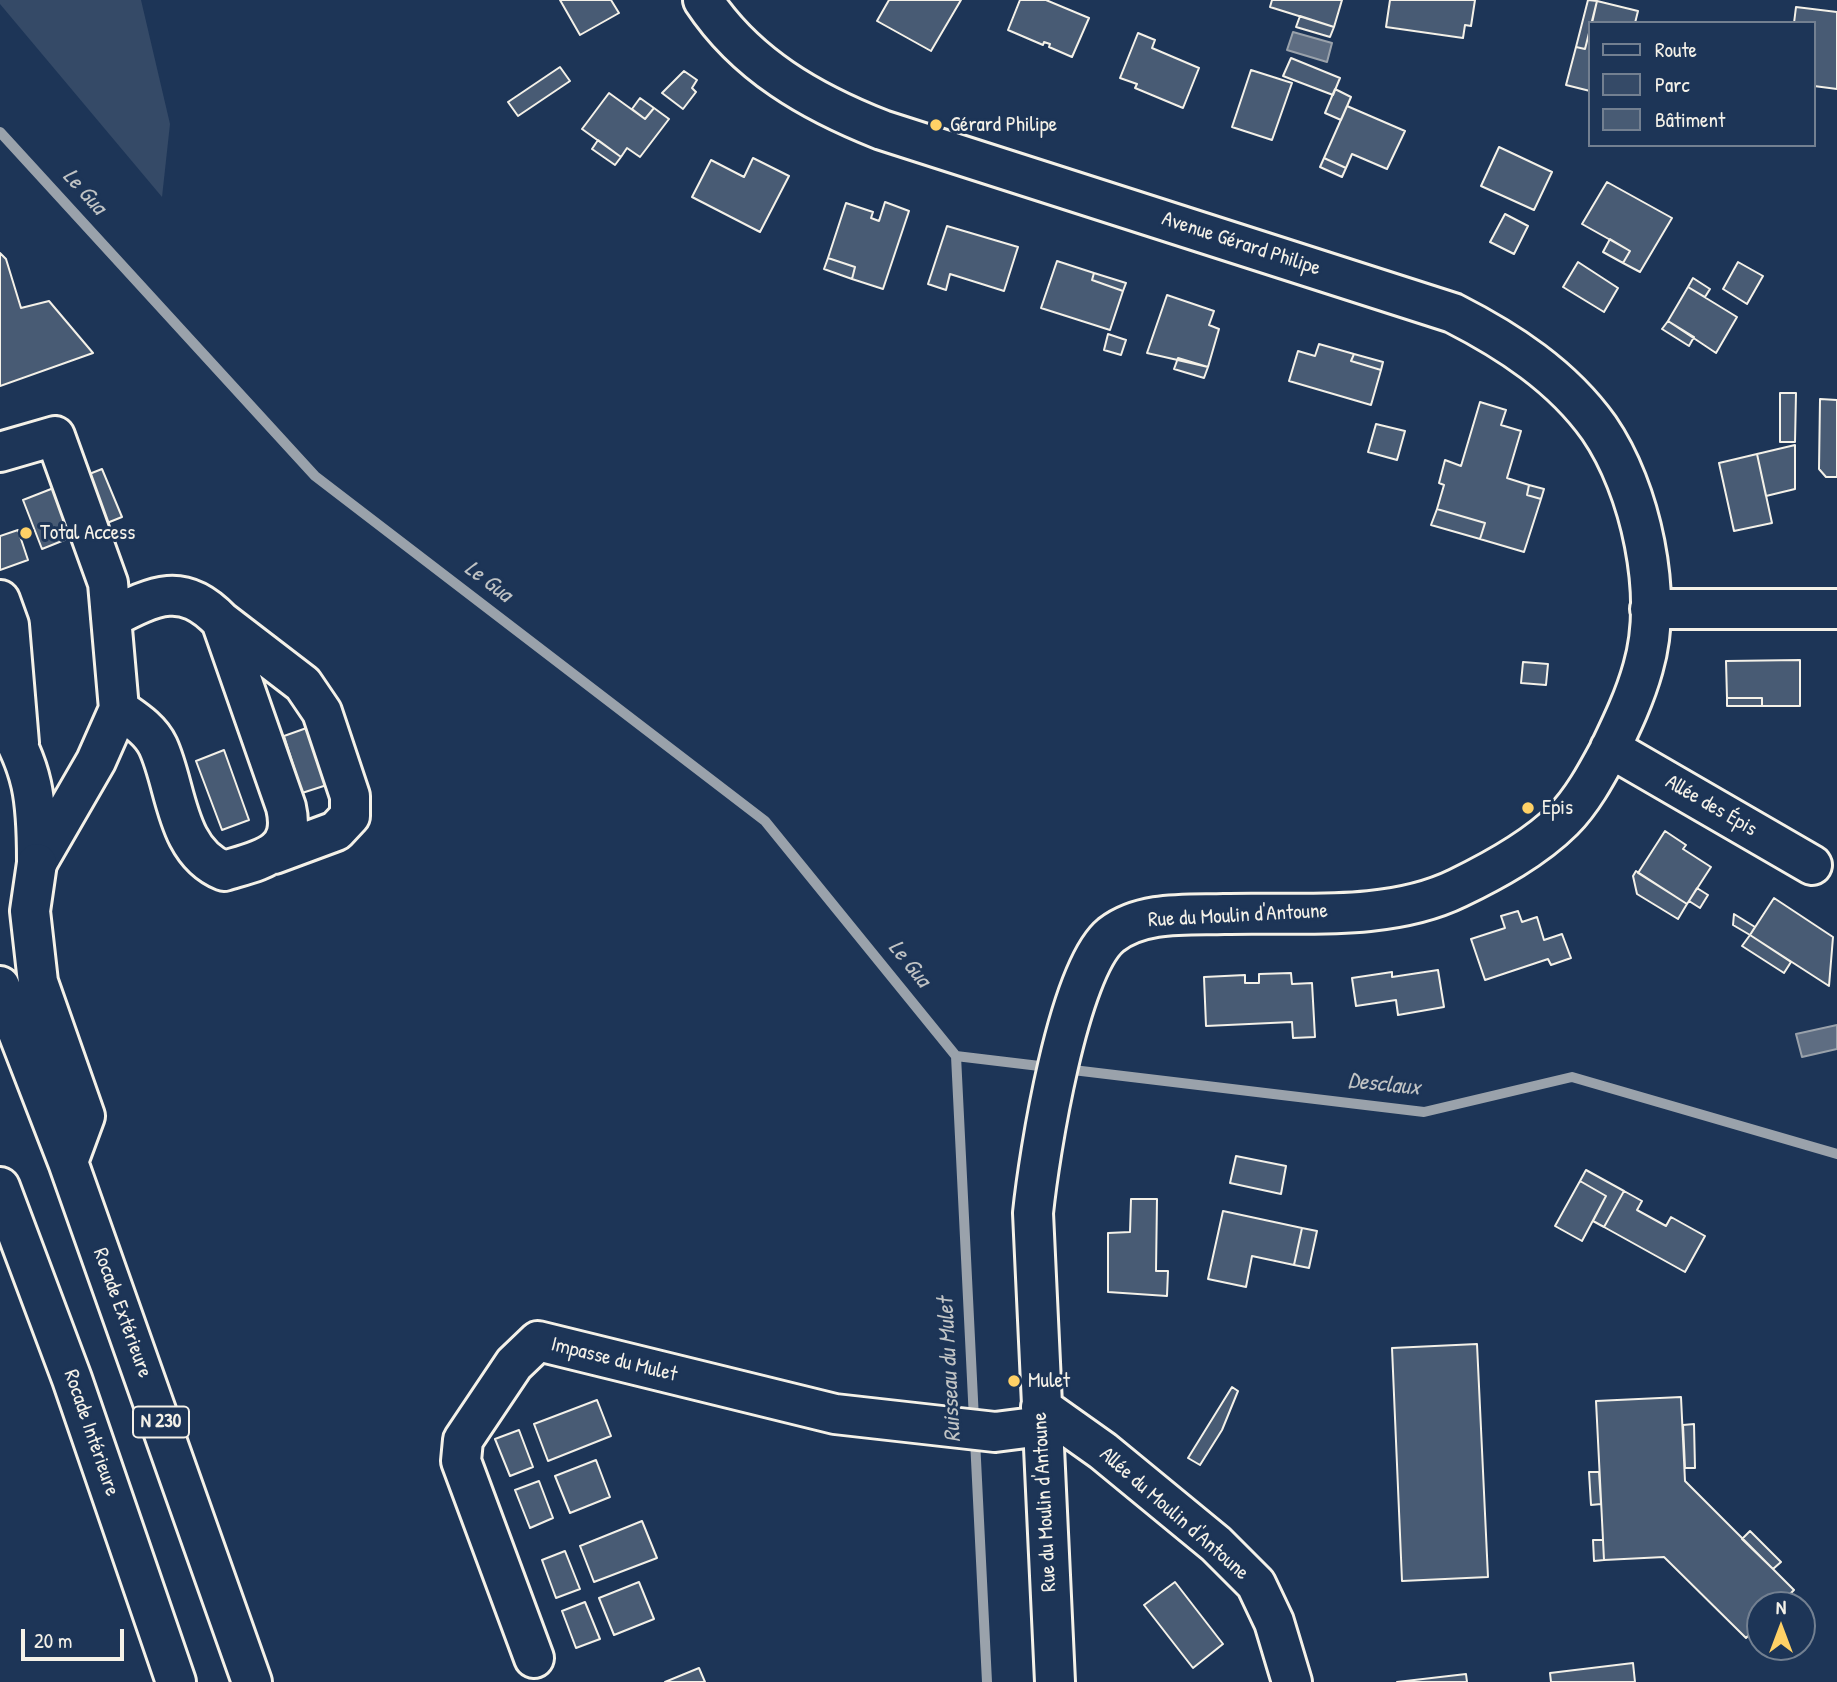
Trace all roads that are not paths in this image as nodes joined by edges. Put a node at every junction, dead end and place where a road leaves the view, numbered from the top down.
1 (704, 0) edge
2 (0, 452) edge
3 (0, 600) edge
4 (1650, 608) junction
5 (1837, 609) edge
6 (111, 618) junction
7 (221, 621) junction
8 (119, 709) junction
9 (9, 728) edge
10 (1610, 748) junction
11 (274, 854) junction
12 (37, 863) junction
13 (1812, 865) dead end
14 (0, 986) edge
15 (68, 1162) junction
16 (0, 1187) edge
17 (1042, 1417) junction
18 (534, 1658) dead end
19 (176, 1682) edge
20 (252, 1682) edge
21 (1055, 1682) edge
22 (1292, 1682) edge

1 - 4 main road, Avenue Gérard Philipe
2 - 6 main road
3 - 9 main road
4 - 5 main road
4 - 10 main road, Rue du Moulin d'Antoune
6 - 7 main road
6 - 8 main road
7 - 11 main road
7 - 11 main road
8 - 11 main road
8 - 12 main road
9 - 12 main road
10 - 13 main road, Allée des Épis
10 - 17 main road, Rue du Moulin d'Antoune
12 - 15 main road
14 - 15 main road, Rocade Extérieure / N 230
15 - 20 main road, Rocade Extérieure / N 230
16 - 19 main road, Rocade Intérieure
17 - 18 main road, Impasse du Mulet
17 - 21 main road, Rue du Moulin d'Antoune
17 - 22 main road, Allée du Moulin d'Antoune

